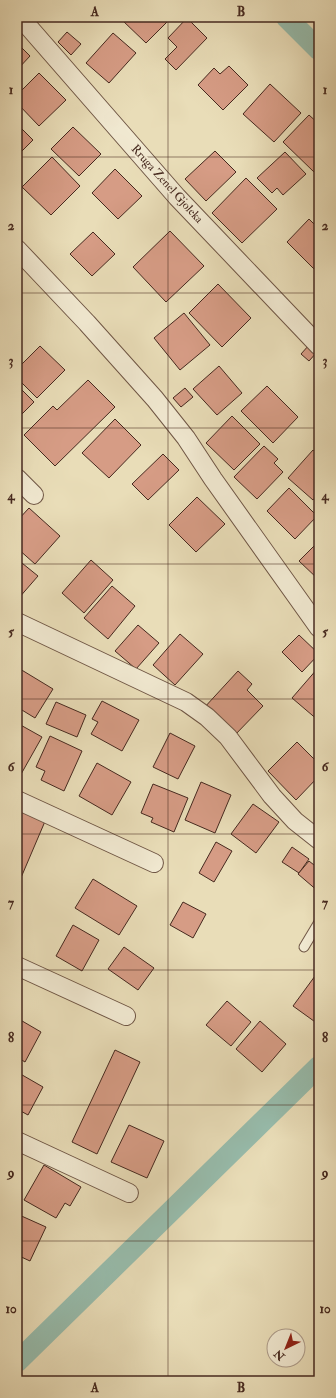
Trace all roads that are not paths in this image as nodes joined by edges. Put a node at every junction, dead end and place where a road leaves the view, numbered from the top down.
1 (20, 17) edge
2 (17, 249) edge
3 (319, 346) edge
4 (17, 478) edge
5 (34, 495) dead end
6 (17, 622) edge
7 (319, 628) edge
8 (17, 800) edge
9 (319, 840) edge
10 (154, 863) dead end
11 (319, 922) edge
12 (304, 947) dead end
13 (17, 966) edge
14 (126, 1016) dead end
15 (17, 1142) edge
16 (129, 1193) dead end

1 - 3 street, Rruga Zenel Gjoleka
2 - 7 street
4 - 5 street
6 - 9 street
8 - 10 street
11 - 12 lane
13 - 14 street
15 - 16 street

